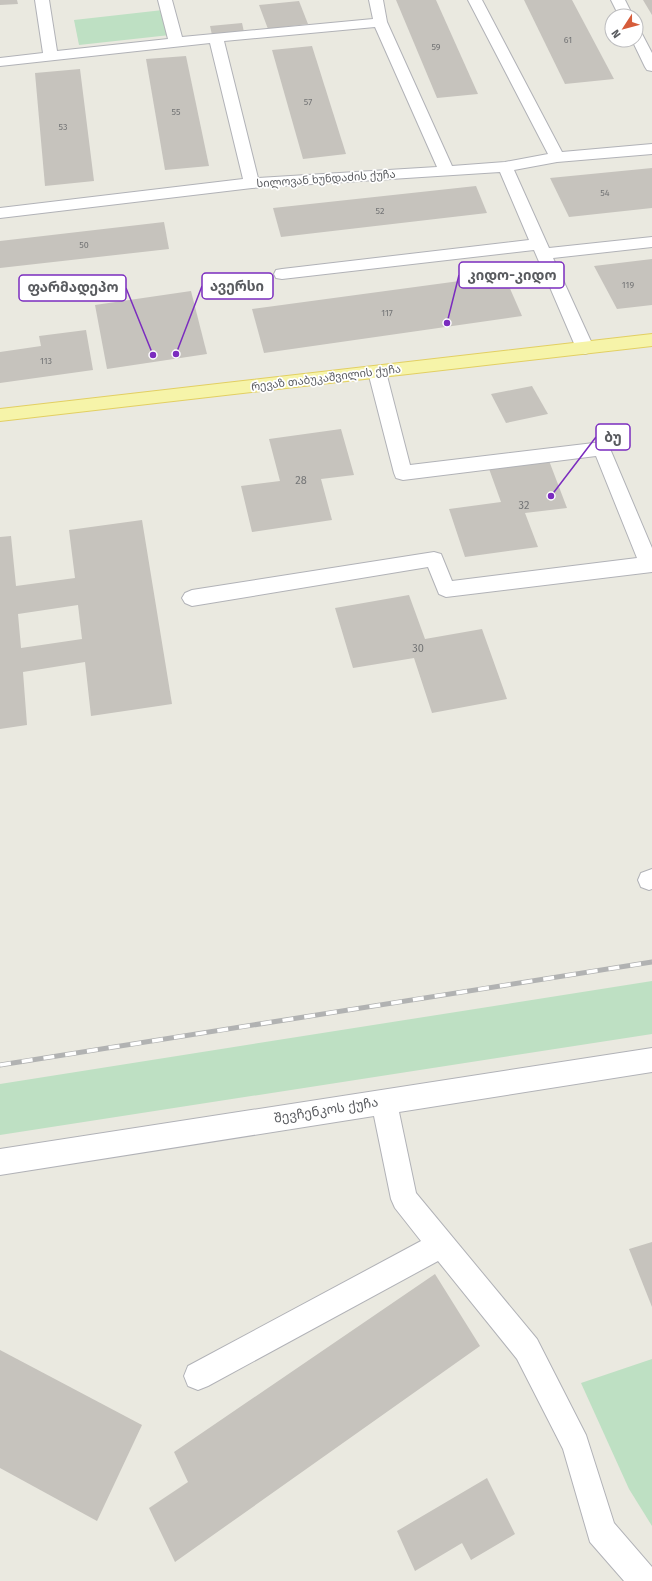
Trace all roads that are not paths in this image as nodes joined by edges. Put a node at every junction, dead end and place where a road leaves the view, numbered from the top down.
1 (42, 0) edge
2 (165, 0) edge
3 (376, 0) edge
4 (475, 0) edge
5 (380, 22) junction
6 (216, 38) junction
7 (176, 42) junction
8 (642, 48) edge
9 (51, 56) junction
10 (0, 62) edge
11 (652, 67) edge
12 (652, 149) edge
13 (557, 157) junction
14 (505, 166) junction
15 (447, 171) junction
16 (252, 183) junction
17 (0, 213) edge
18 (652, 242) edge
19 (542, 249) junction
20 (282, 274) dead end
21 (652, 340) edge
22 (586, 348) junction
23 (377, 372) junction
24 (0, 416) edge
25 (651, 564) edge
26 (192, 598) dead end
27 (652, 1060) edge
28 (384, 1101) junction
29 (0, 1162) edge
30 (441, 1245) junction
31 (198, 1376) dead end
32 (644, 1581) edge

1 - 9 street
2 - 7 street
3 - 5 street
4 - 13 street
5 - 6 street
5 - 15 street
6 - 7 street
6 - 16 street
7 - 9 street
8 - 11 street
9 - 10 street
12 - 13 street, სილოვან ხუნდაძის ქუჩა
13 - 14 street, სილოვან ხუნდაძის ქუჩა
14 - 15 street, სილოვან ხუნდაძის ქუჩა
14 - 19 street
15 - 16 street, სილოვან ხუნდაძის ქუჩა
16 - 17 street, სილოვან ხუნდაძის ქუჩა
18 - 19 street
19 - 20 street
19 - 22 street
21 - 22 main road, რევაზ თაბუკაშვილის ქუჩა
22 - 23 main road, რევაზ თაბუკაშვილის ქუჩა
23 - 24 main road, რევაზ თაბუკაშვილის ქუჩა
23 - 25 street
25 - 26 street
27 - 28 street, შევჩენკოს ქუჩა
28 - 29 street, შევჩენკოს ქუჩა
28 - 30 street
30 - 31 street
30 - 32 street

